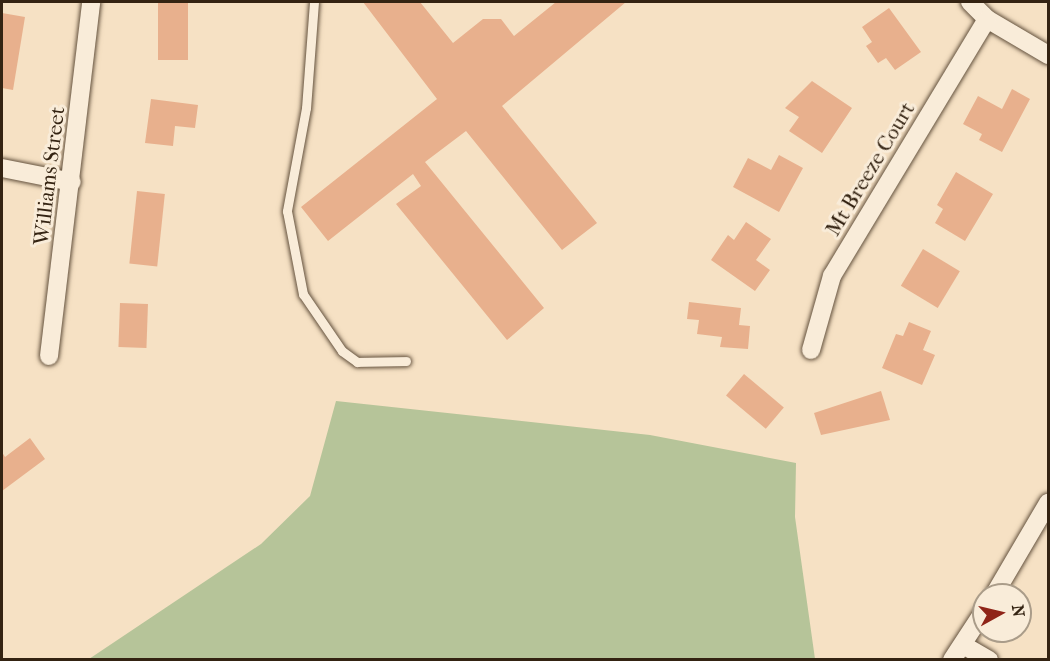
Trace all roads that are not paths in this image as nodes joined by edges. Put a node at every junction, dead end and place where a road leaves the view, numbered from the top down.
1 (91, 2) edge
2 (314, 2) edge
3 (970, 2) edge
4 (987, 20) junction
5 (1048, 55) edge
6 (2, 168) edge
7 (72, 182) junction
8 (811, 350) dead end
9 (50, 356) dead end
10 (406, 361) dead end
11 (1048, 503) edge
12 (1001, 583) edge
13 (972, 630) edge
14 (958, 652) edge
15 (989, 660) edge

1 - 7 street, Williams Street
2 - 10 lane
3 - 4 street
4 - 5 street
4 - 8 street, Mt Breeze Court
6 - 7 street
7 - 9 street, Williams Street
11 - 12 street
13 - 14 street
14 - 15 street

